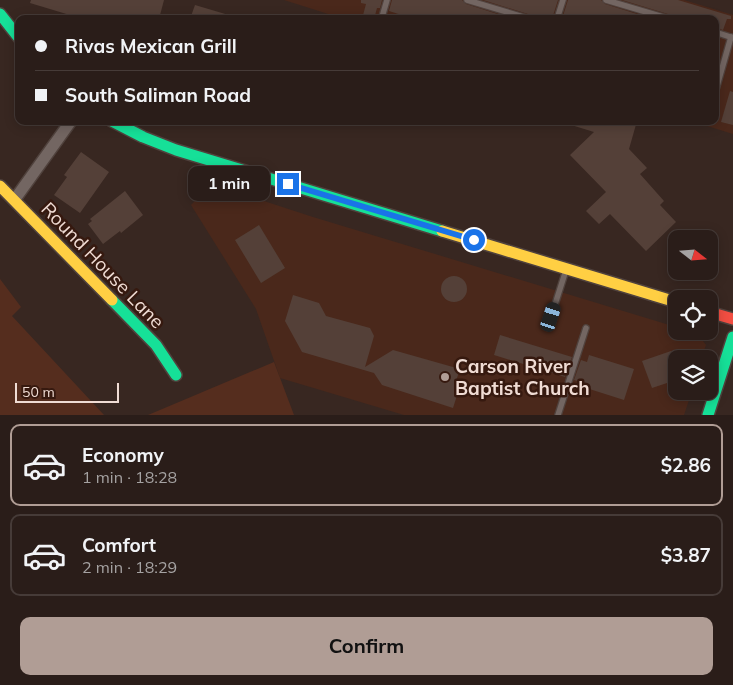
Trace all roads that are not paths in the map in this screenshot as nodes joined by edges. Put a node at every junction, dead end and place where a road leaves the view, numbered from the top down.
1 (387, 0) edge
2 (467, 0) edge
3 (563, 0) edge
4 (606, 0) edge
5 (0, 14) edge
6 (383, 15) edge
7 (517, 15) edge
8 (558, 15) edge
9 (657, 15) edge
10 (15, 33) edge
11 (719, 33) edge
12 (732, 37) edge
13 (719, 71) edge
14 (69, 125) edge
15 (120, 125) edge
16 (0, 186) edge
17 (14, 199) junction
18 (567, 268) junction
19 (668, 300) edge
20 (718, 315) edge
21 (551, 317) dead end
22 (733, 319) edge
23 (586, 328) dead end
24 (733, 337) edge
25 (176, 375) dead end
26 (558, 415) edge
27 (708, 415) edge

1 - 6 lane
2 - 7 lane
3 - 8 lane
4 - 9 lane
5 - 10 main road
11 - 12 lane
12 - 13 lane
14 - 17 street
15 - 18 main road
16 - 17 main road, Round House Lane
17 - 25 main road, Round House Lane
18 - 19 main road
18 - 21 lane
20 - 22 main road
23 - 26 lane
24 - 27 main road

